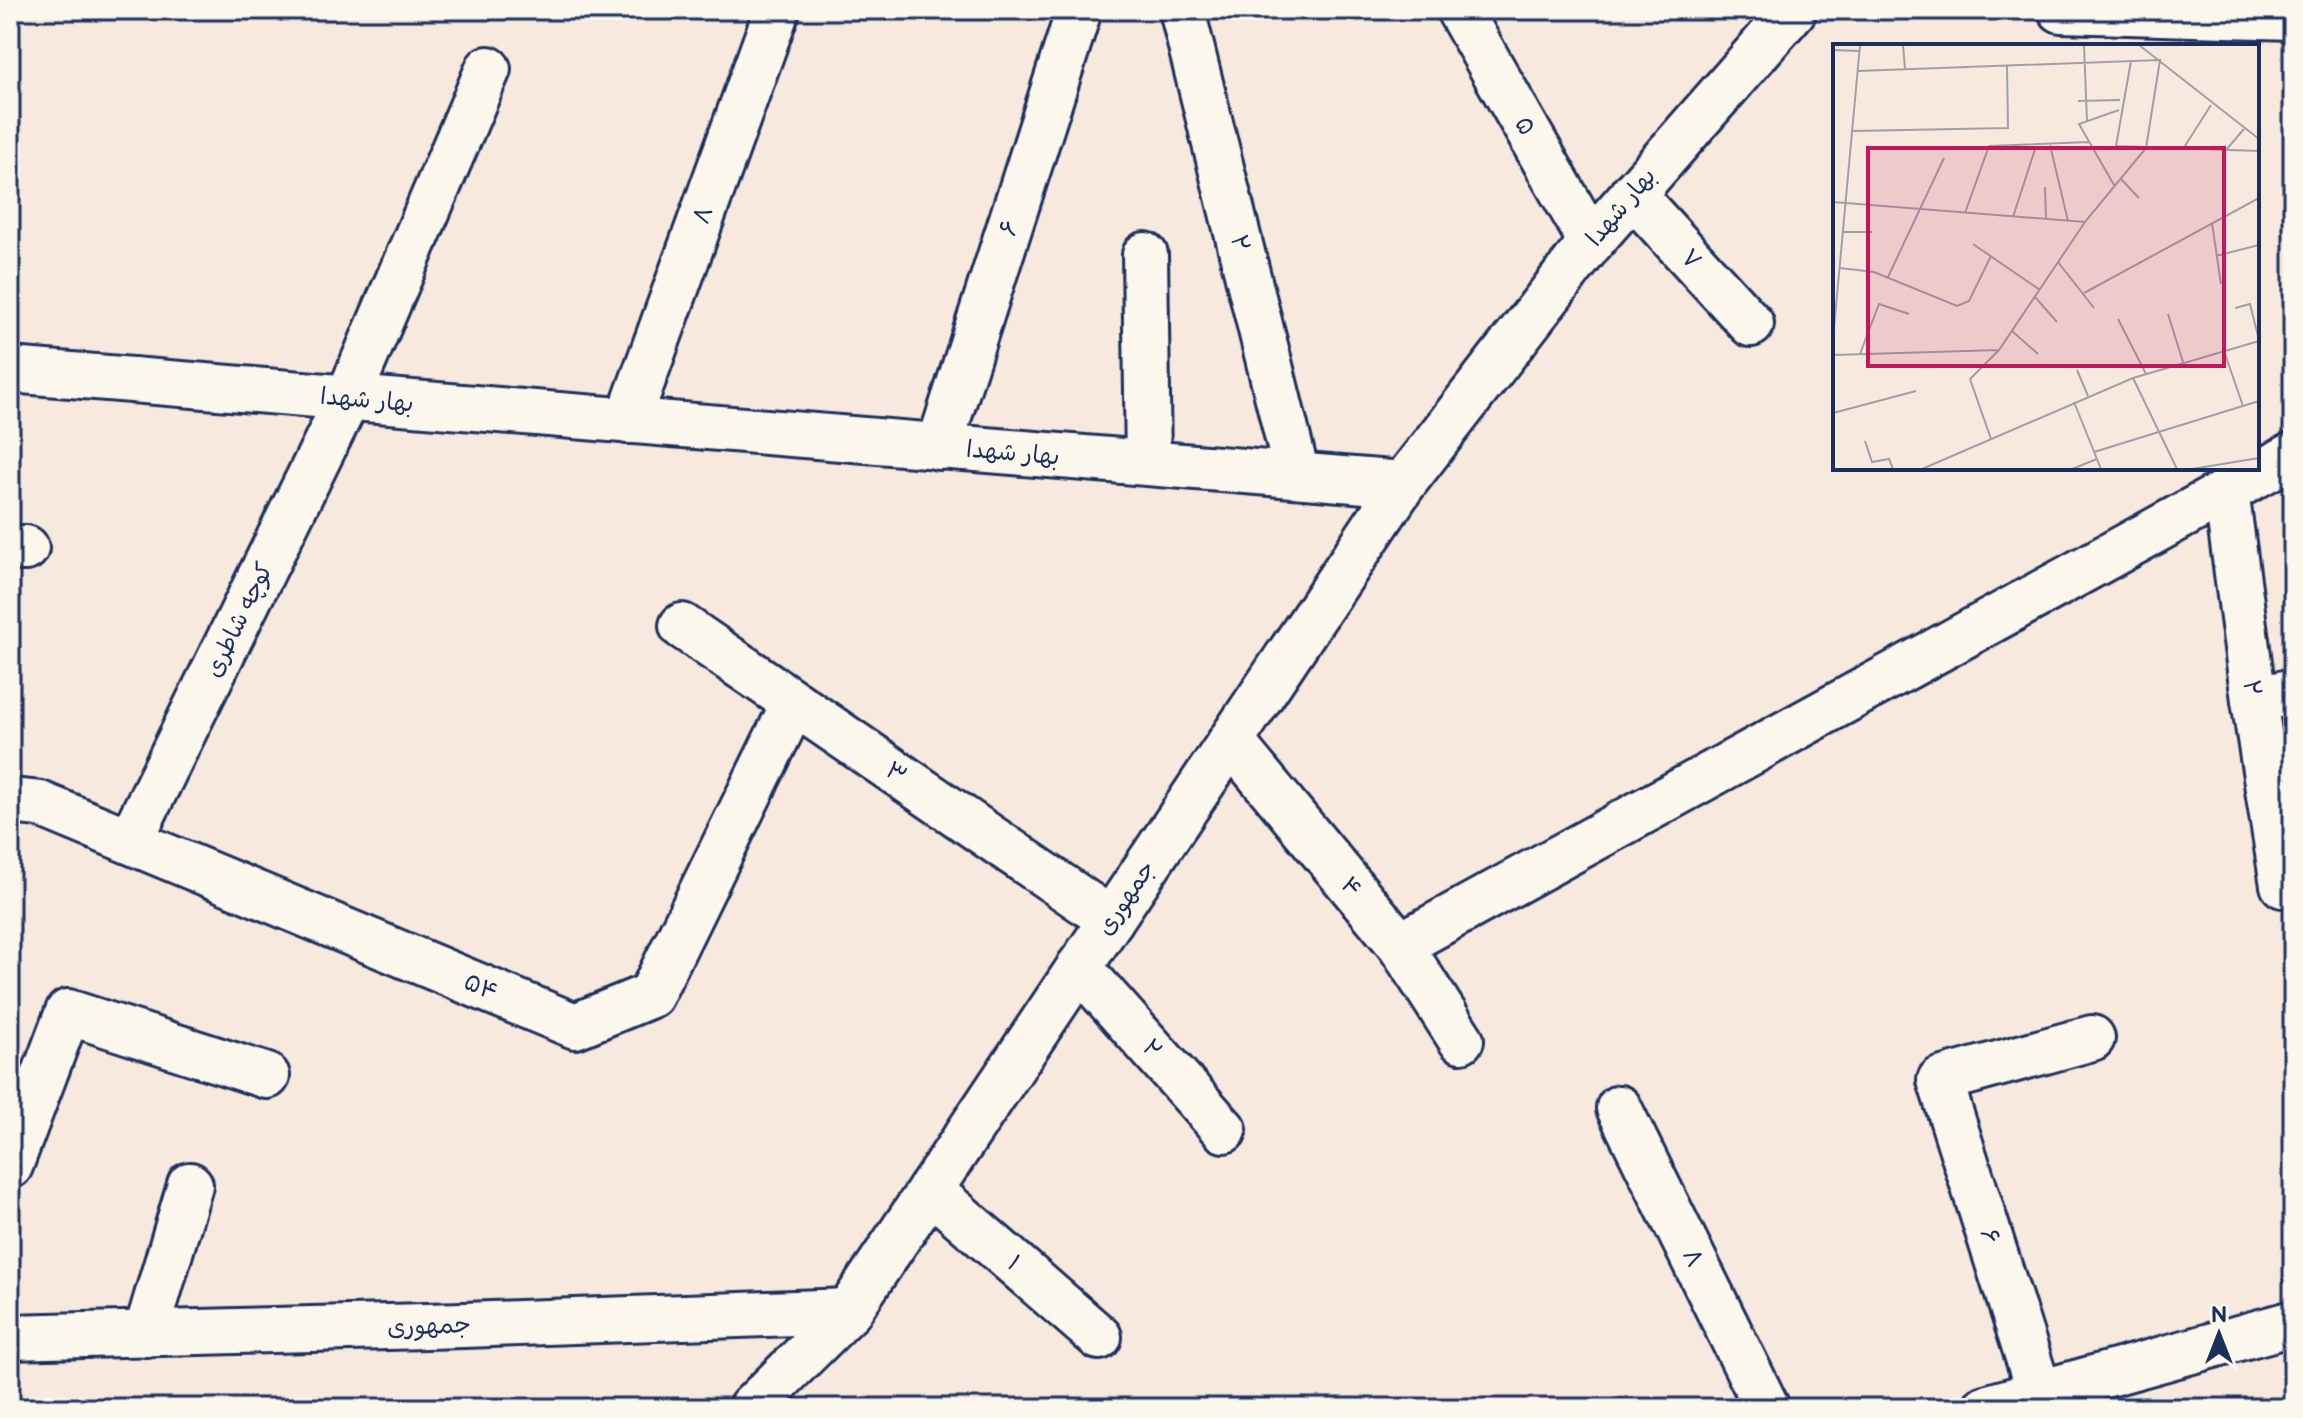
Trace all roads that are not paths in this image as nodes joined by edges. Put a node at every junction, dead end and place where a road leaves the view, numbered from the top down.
1 (777, 10) edge
2 (1079, 10) edge
3 (1182, 10) edge
4 (1459, 10) edge
5 (1794, 10) edge
6 (2061, 10) edge
7 (2293, 17) edge
8 (488, 69) dead end
9 (1632, 194) junction
10 (1591, 242) junction
11 (1145, 255) dead end
12 (1751, 324) dead end
13 (10, 370) edge
14 (348, 398) junction
15 (628, 421) junction
16 (939, 447) junction
17 (2293, 455) edge
18 (1148, 463) junction
19 (1297, 475) junction
20 (1403, 484) junction
21 (2226, 491) junction
22 (682, 626) dead end
23 (2274, 695) edge
24 (794, 703) junction
25 (1231, 741) junction
26 (10, 801) edge
27 (130, 841) junction
28 (2283, 885) dead end
29 (1111, 920) junction
30 (1400, 945) junction
31 (1079, 967) junction
32 (2092, 1038) dead end
33 (1461, 1040) dead end
34 (267, 1076) dead end
35 (1619, 1108) dead end
36 (1224, 1130) dead end
37 (10, 1166) edge
38 (190, 1185) dead end
39 (930, 1190) junction
40 (849, 1311) junction
41 (2293, 1323) edge
42 (146, 1334) junction
43 (10, 1337) edge
44 (1099, 1337) dead end
45 (2039, 1392) junction
46 (751, 1408) edge
47 (1767, 1408) edge
48 (1985, 1408) edge

1 - 15 street, ۸
2 - 16 street, ۶
3 - 19 street, ۲
4 - 10 street, ۵
5 - 9 street, بهار شهدا
6 - 7 street
8 - 14 street, کوچه شاطری
9 - 10 street, بهار شهدا
9 - 12 street, ۷
10 - 20 street, بهار شهدا
11 - 18 street
13 - 14 street, بهار شهدا
14 - 15 street, بهار شهدا
14 - 27 street, کوچه شاطری
15 - 16 street, بهار شهدا
16 - 18 street, بهار شهدا
17 - 21 street
18 - 19 street, بهار شهدا
19 - 20 street, بهار شهدا
20 - 25 street, جمهوری
21 - 23 street, ۲
21 - 30 street
22 - 24 street, ۳
23 - 28 street, ۲
24 - 27 street, ۵۴
24 - 29 street, ۳
25 - 29 street, جمهوری
25 - 30 street, ۴
26 - 27 street, ۵۴
29 - 31 street, جمهوری
30 - 33 street, ۴
31 - 36 street, ۲
31 - 39 street, جمهوری
32 - 45 street, ۶
34 - 37 street
35 - 47 street, ۸
38 - 42 street
39 - 40 street, جمهوری
39 - 44 street, ۱
40 - 42 street, جمهوری
40 - 46 street, جمهوری
41 - 45 street
42 - 43 street, جمهوری
45 - 48 street

